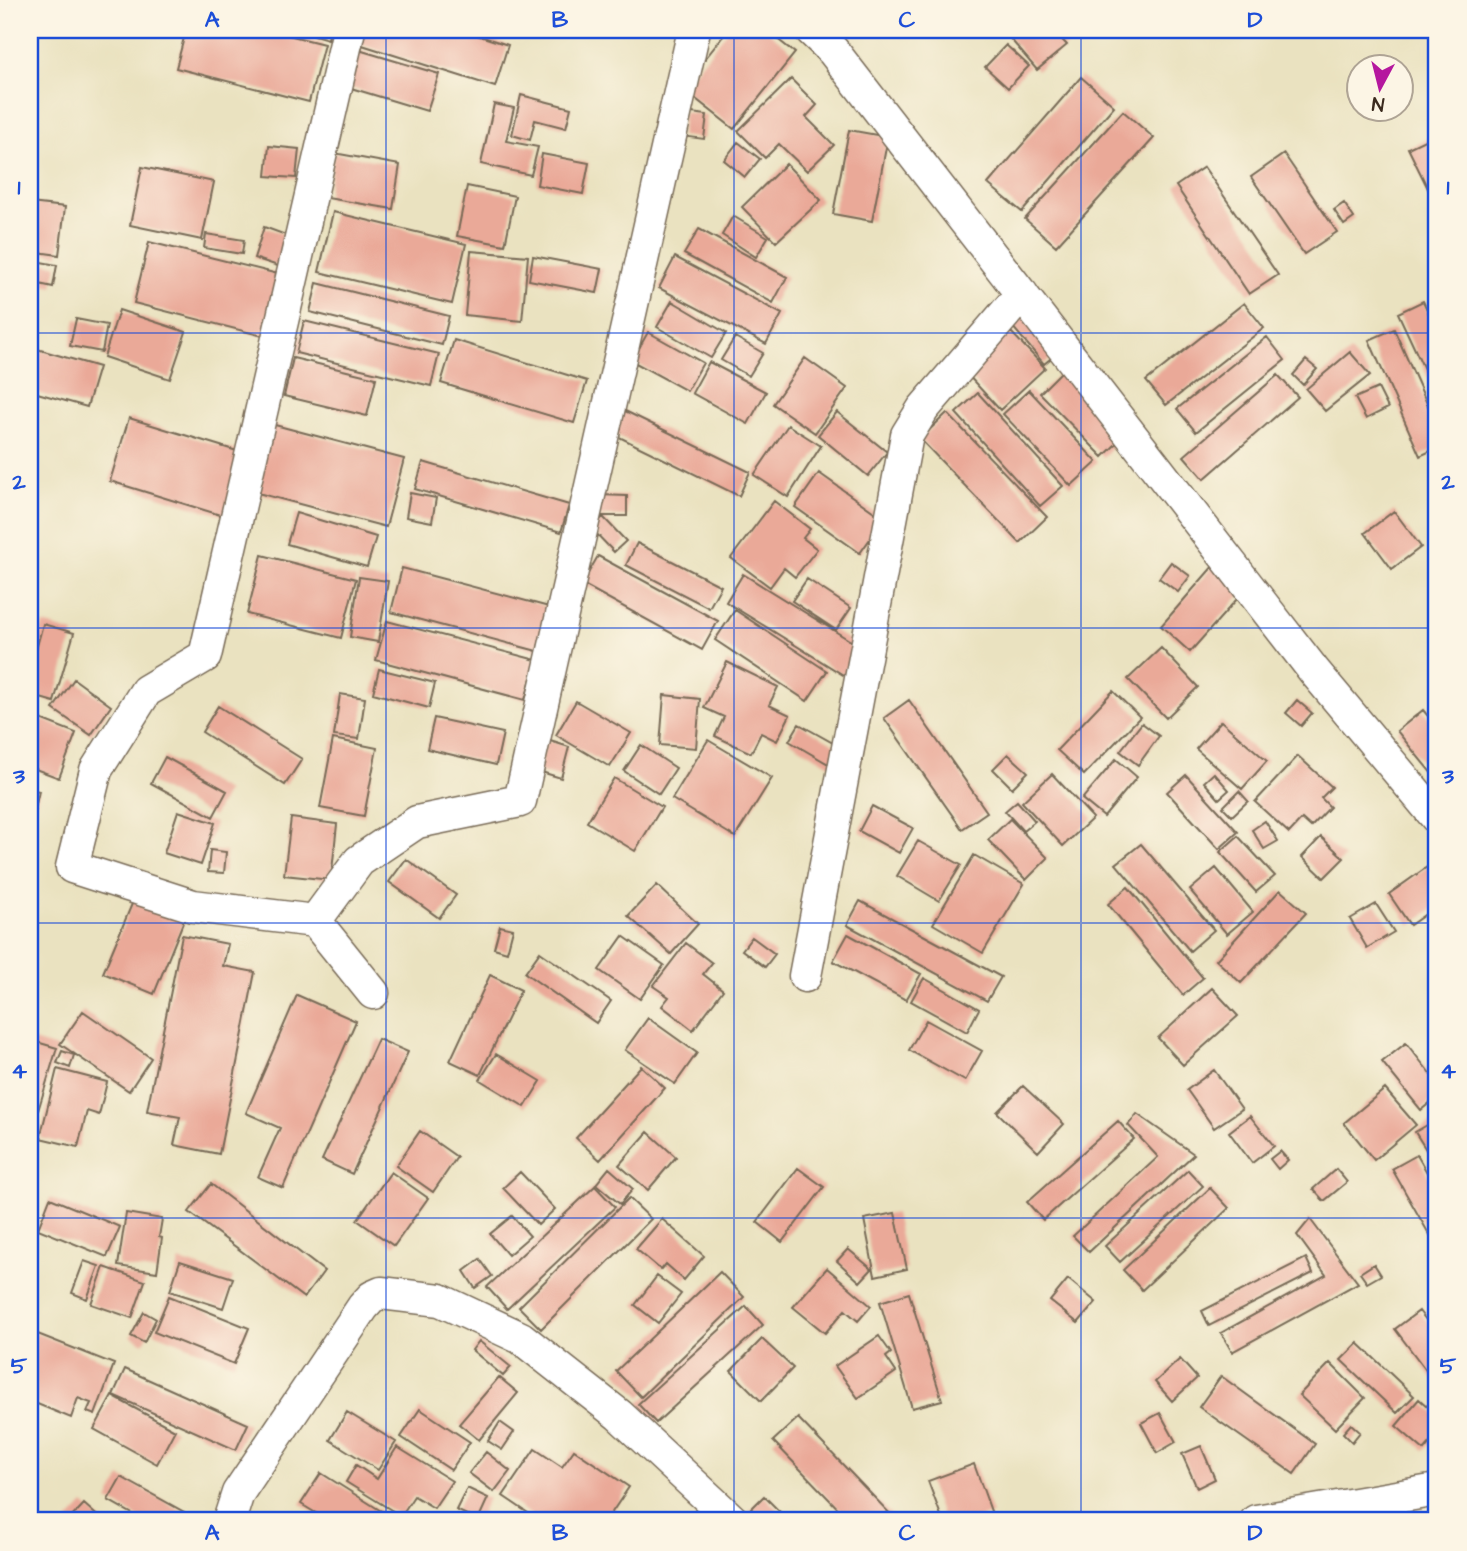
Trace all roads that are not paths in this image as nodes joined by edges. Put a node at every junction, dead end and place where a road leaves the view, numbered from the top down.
1 (349, 30) edge
2 (694, 30) edge
3 (811, 30) edge
4 (1022, 294) junction
5 (1437, 818) edge
6 (315, 921) junction
7 (805, 976) dead end
8 (373, 993) dead end
9 (1435, 1493) edge
10 (229, 1521) edge
11 (733, 1521) edge
12 (1256, 1521) edge

1 - 6 street
2 - 6 street
3 - 4 street
4 - 5 street
4 - 7 street
6 - 8 street
9 - 12 street
10 - 11 street

